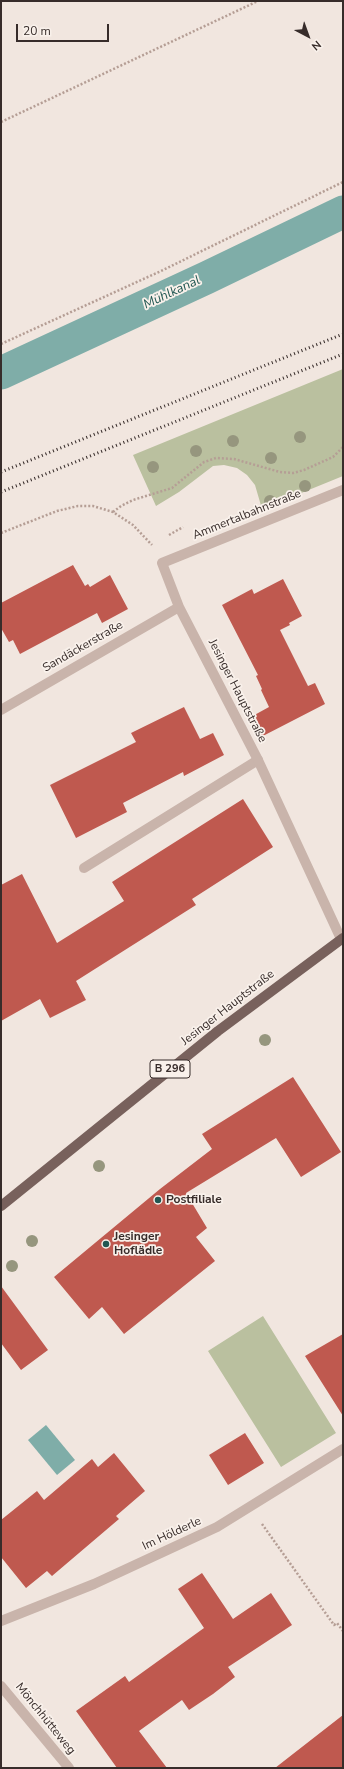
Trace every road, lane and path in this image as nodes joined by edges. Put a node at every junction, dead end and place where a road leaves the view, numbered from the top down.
1 (258, 1) edge
2 (1, 122) edge
3 (343, 182) edge
4 (1, 344) edge
5 (343, 447) edge
6 (343, 490) edge
7 (113, 512) junction
8 (1, 533) edge
9 (162, 563) junction
10 (179, 607) junction
11 (1, 710) edge
12 (258, 760) junction
13 (84, 868) dead end
14 (342, 938) edge
15 (1, 1206) edge
16 (343, 1449) edge
17 (263, 1526) dead end
18 (1, 1621) edge
19 (343, 1631) edge
20 (1, 1686) edge
21 (69, 1768) edge

1 - 2 path
3 - 4 path
5 - 7 path
6 - 9 street, Ammertalbahnstraße
7 - 8 path
7 - 9 path
9 - 10 street, Jesinger Hauptstraße
10 - 11 street, Sandäckerstraße
10 - 12 street, Jesinger Hauptstraße
12 - 13 street
12 - 14 street, Jesinger Hauptstraße
14 - 15 main road, Jesinger Hauptstraße / B 296
16 - 18 street, Im Hölderle
17 - 19 path
20 - 21 street, Mönchhütteweg

